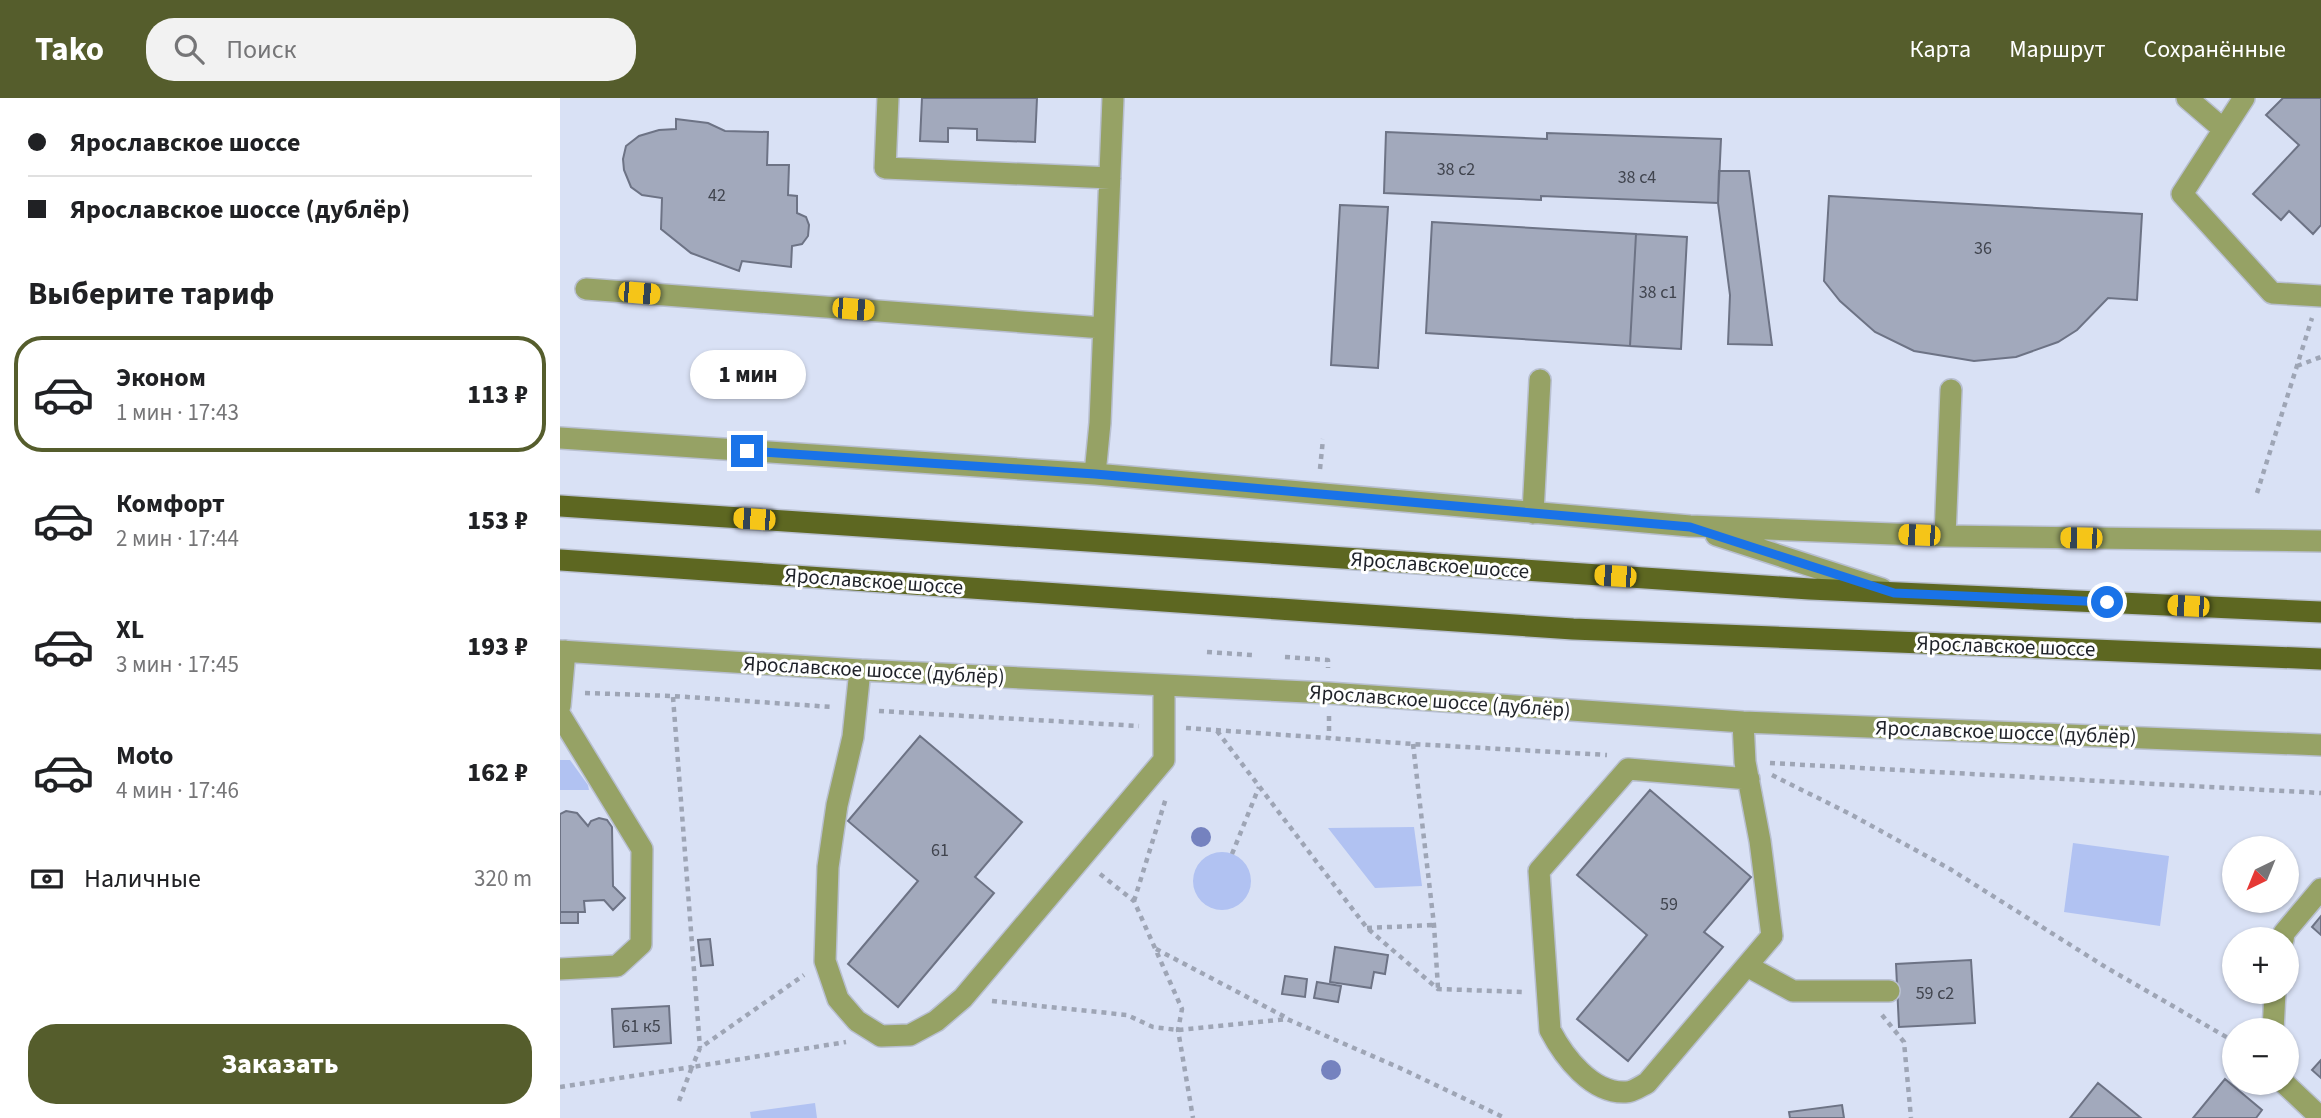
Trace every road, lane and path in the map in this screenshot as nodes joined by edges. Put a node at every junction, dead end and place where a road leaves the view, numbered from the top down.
1 (888, 98) edge
2 (1113, 98) edge
3 (2187, 98) edge
4 (2244, 98) edge
5 (2223, 129) junction
6 (1110, 177) junction
7 (586, 289) dead end
8 (2320, 296) edge
9 (1103, 328) junction
10 (2321, 357) edge
11 (2297, 366) junction
12 (1540, 380) dead end
13 (1951, 390) dead end
14 (560, 438) edge
15 (1095, 474) junction
16 (2258, 493) dead end
17 (560, 506) edge
18 (1533, 513) junction
19 (1690, 527) junction
20 (1945, 536) junction
21 (2321, 541) edge
22 (560, 559) edge
23 (1894, 593) junction
24 (2321, 612) edge
25 (563, 651) edge
26 (1207, 652) dead end
27 (1252, 655) dead end
28 (1285, 657) dead end
29 (2321, 659) edge
30 (1328, 660) dead end
31 (860, 670) junction
32 (1164, 686) junction
33 (673, 696) dead end
34 (560, 706) edge
35 (560, 715) edge
36 (1743, 722) junction
37 (1217, 730) dead end
38 (1413, 744) dead end
39 (2321, 745) edge
40 (1747, 770) junction
41 (1259, 787) junction
42 (1169, 789) dead end
43 (1232, 853) dead end
44 (1080, 859) junction
45 (2321, 889) edge
46 (1134, 901) junction
47 (1434, 925) junction
48 (2289, 927) edge
49 (1367, 928) junction
50 (1156, 949) junction
51 (825, 961) junction
52 (1747, 966) junction
53 (560, 969) edge
54 (1438, 989) junction
55 (1889, 991) dead end
56 (1548, 993) junction
57 (963, 998) junction
58 (1287, 1019) junction
59 (1178, 1030) junction
60 (2222, 1034) edge
61 (881, 1036) junction
62 (1904, 1042) dead end
63 (700, 1048) junction
64 (692, 1067) junction
65 (560, 1087) edge
66 (2297, 1095) edge
67 (679, 1101) dead end
68 (1193, 1118) edge
69 (1505, 1118) edge
70 (1911, 1118) edge
71 (2321, 1118) edge

1 - 6 street
2 - 6 street
3 - 5 street
4 - 5 street
5 - 8 street
6 - 9 street
7 - 9 street
8 - 11 path
9 - 15 street
10 - 11 path
11 - 16 path
12 - 18 street
13 - 20 street
14 - 15 street
15 - 18 street
17 - 23 main road, Ярославское шоссе
18 - 19 street
19 - 20 street
19 - 23 street
20 - 21 street
22 - 29 main road, Ярославское шоссе
23 - 24 main road, Ярославское шоссе
25 - 31 street, Ярославское шоссе (дублёр)
25 - 34 street
26 - 27 path
28 - 30 path
31 - 32 street, Ярославское шоссе (дублёр)
31 - 51 street
32 - 36 street, Ярославское шоссе (дублёр)
32 - 44 street
33 - 63 path
35 - 53 street
36 - 39 street, Ярославское шоссе (дублёр)
36 - 40 street
37 - 41 path
38 - 47 path
40 - 52 street
40 - 56 street
40 - 60 path
41 - 43 path
41 - 49 path
42 - 46 path
44 - 46 path
44 - 57 street
45 - 48 street
46 - 50 path
47 - 49 path
47 - 54 path
49 - 54 path
50 - 58 path
50 - 59 path
51 - 61 street
51 - 63 path
52 - 55 street
52 - 56 street
54 - 56 path
57 - 59 path
57 - 61 street
58 - 59 path
58 - 69 path
59 - 68 path
61 - 64 path
62 - 70 path
63 - 64 path
64 - 65 path
64 - 67 path
66 - 71 street

